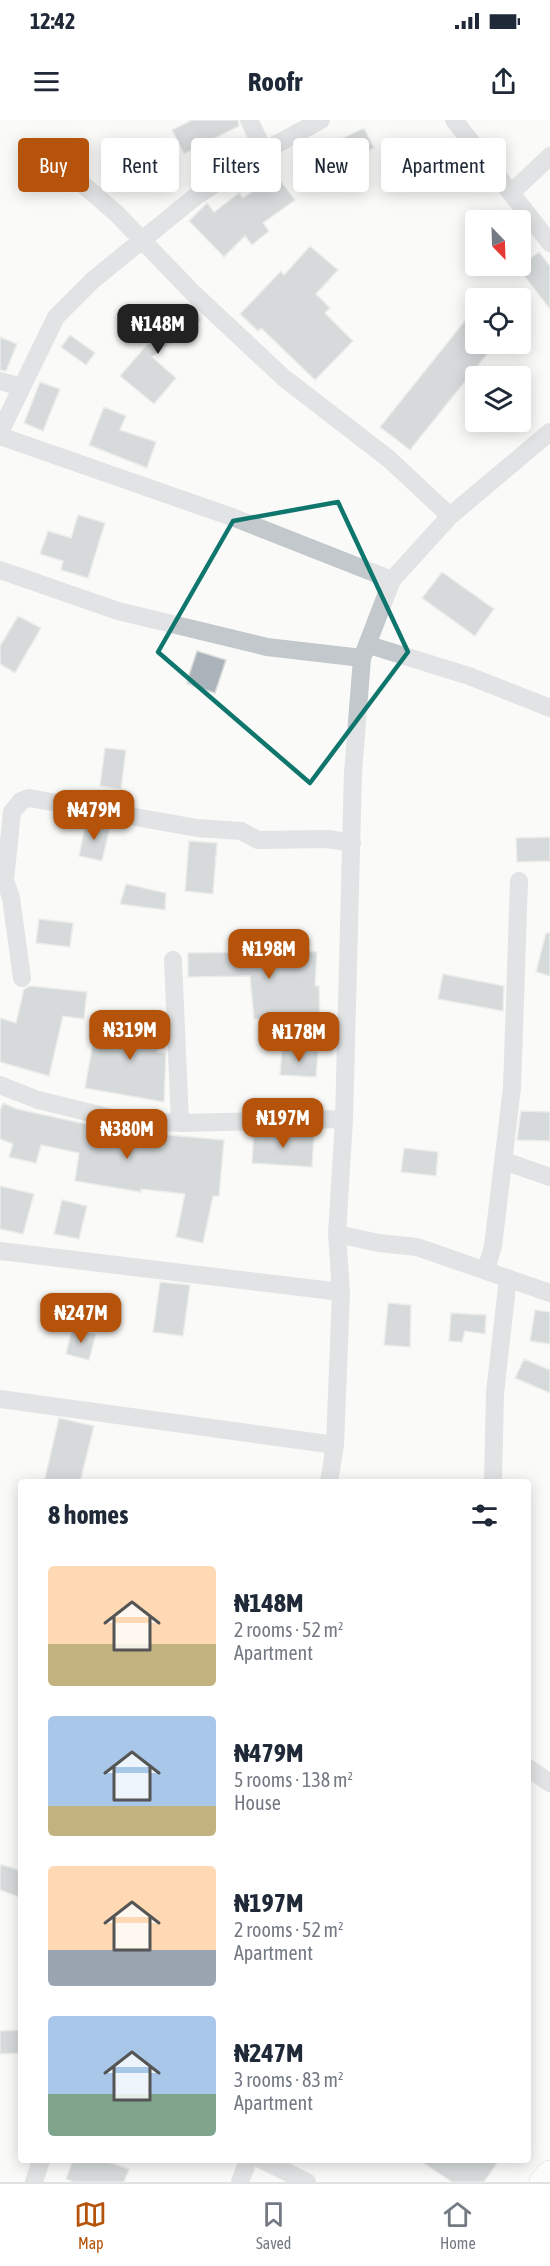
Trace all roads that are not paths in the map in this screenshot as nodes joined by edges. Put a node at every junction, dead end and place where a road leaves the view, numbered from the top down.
1 (249, 120) edge
2 (321, 120) edge
3 (454, 120) edge
4 (258, 138) edge
5 (281, 142) edge
6 (550, 156) edge
7 (89, 190) edge
8 (202, 192) edge
9 (511, 193) junction
10 (141, 239) junction
11 (550, 243) edge
12 (0, 381) edge
13 (21, 387) junction
14 (550, 432) edge
15 (0, 434) edge
16 (450, 516) junction
17 (0, 570) edge
18 (392, 580) junction
19 (365, 652) junction
20 (550, 708) edge
21 (352, 843) junction
22 (519, 880) dead end
23 (172, 960) dead end
24 (22, 978) dead end
25 (0, 1085) edge
26 (344, 1119) junction
27 (180, 1123) junction
28 (504, 1161) junction
29 (550, 1177) edge
30 (337, 1234) junction
31 (0, 1251) edge
32 (486, 1270) junction
33 (508, 1278) junction
34 (341, 1292) junction
35 (550, 1293) edge
36 (0, 1399) edge
37 (335, 1445) junction
38 (329, 1479) edge
39 (493, 1479) edge
40 (531, 1770) edge
41 (550, 1783) edge
42 (39, 2163) edge
43 (247, 2163) edge
44 (268, 2163) edge
45 (550, 2174) edge
46 (34, 2182) edge
47 (240, 2182) edge
48 (307, 2182) edge
49 (543, 2182) edge

1 - 4 street
2 - 5 street
3 - 9 street
6 - 9 street
7 - 10 street
8 - 10 street
9 - 11 street
10 - 13 street
10 - 16 street
12 - 13 street
13 - 15 street
14 - 16 street
15 - 18 street
16 - 18 street
17 - 19 street
18 - 19 street
19 - 20 street
19 - 21 street
21 - 24 street
21 - 26 street
22 - 28 street
23 - 27 street
25 - 27 street
26 - 27 street
26 - 30 street
28 - 29 street
28 - 32 street
30 - 32 street
30 - 34 street
31 - 34 street
32 - 33 street
33 - 35 street
33 - 39 street
34 - 37 street
36 - 37 street
37 - 38 street
40 - 41 street
42 - 46 street
43 - 47 street
44 - 48 street
45 - 49 highway

